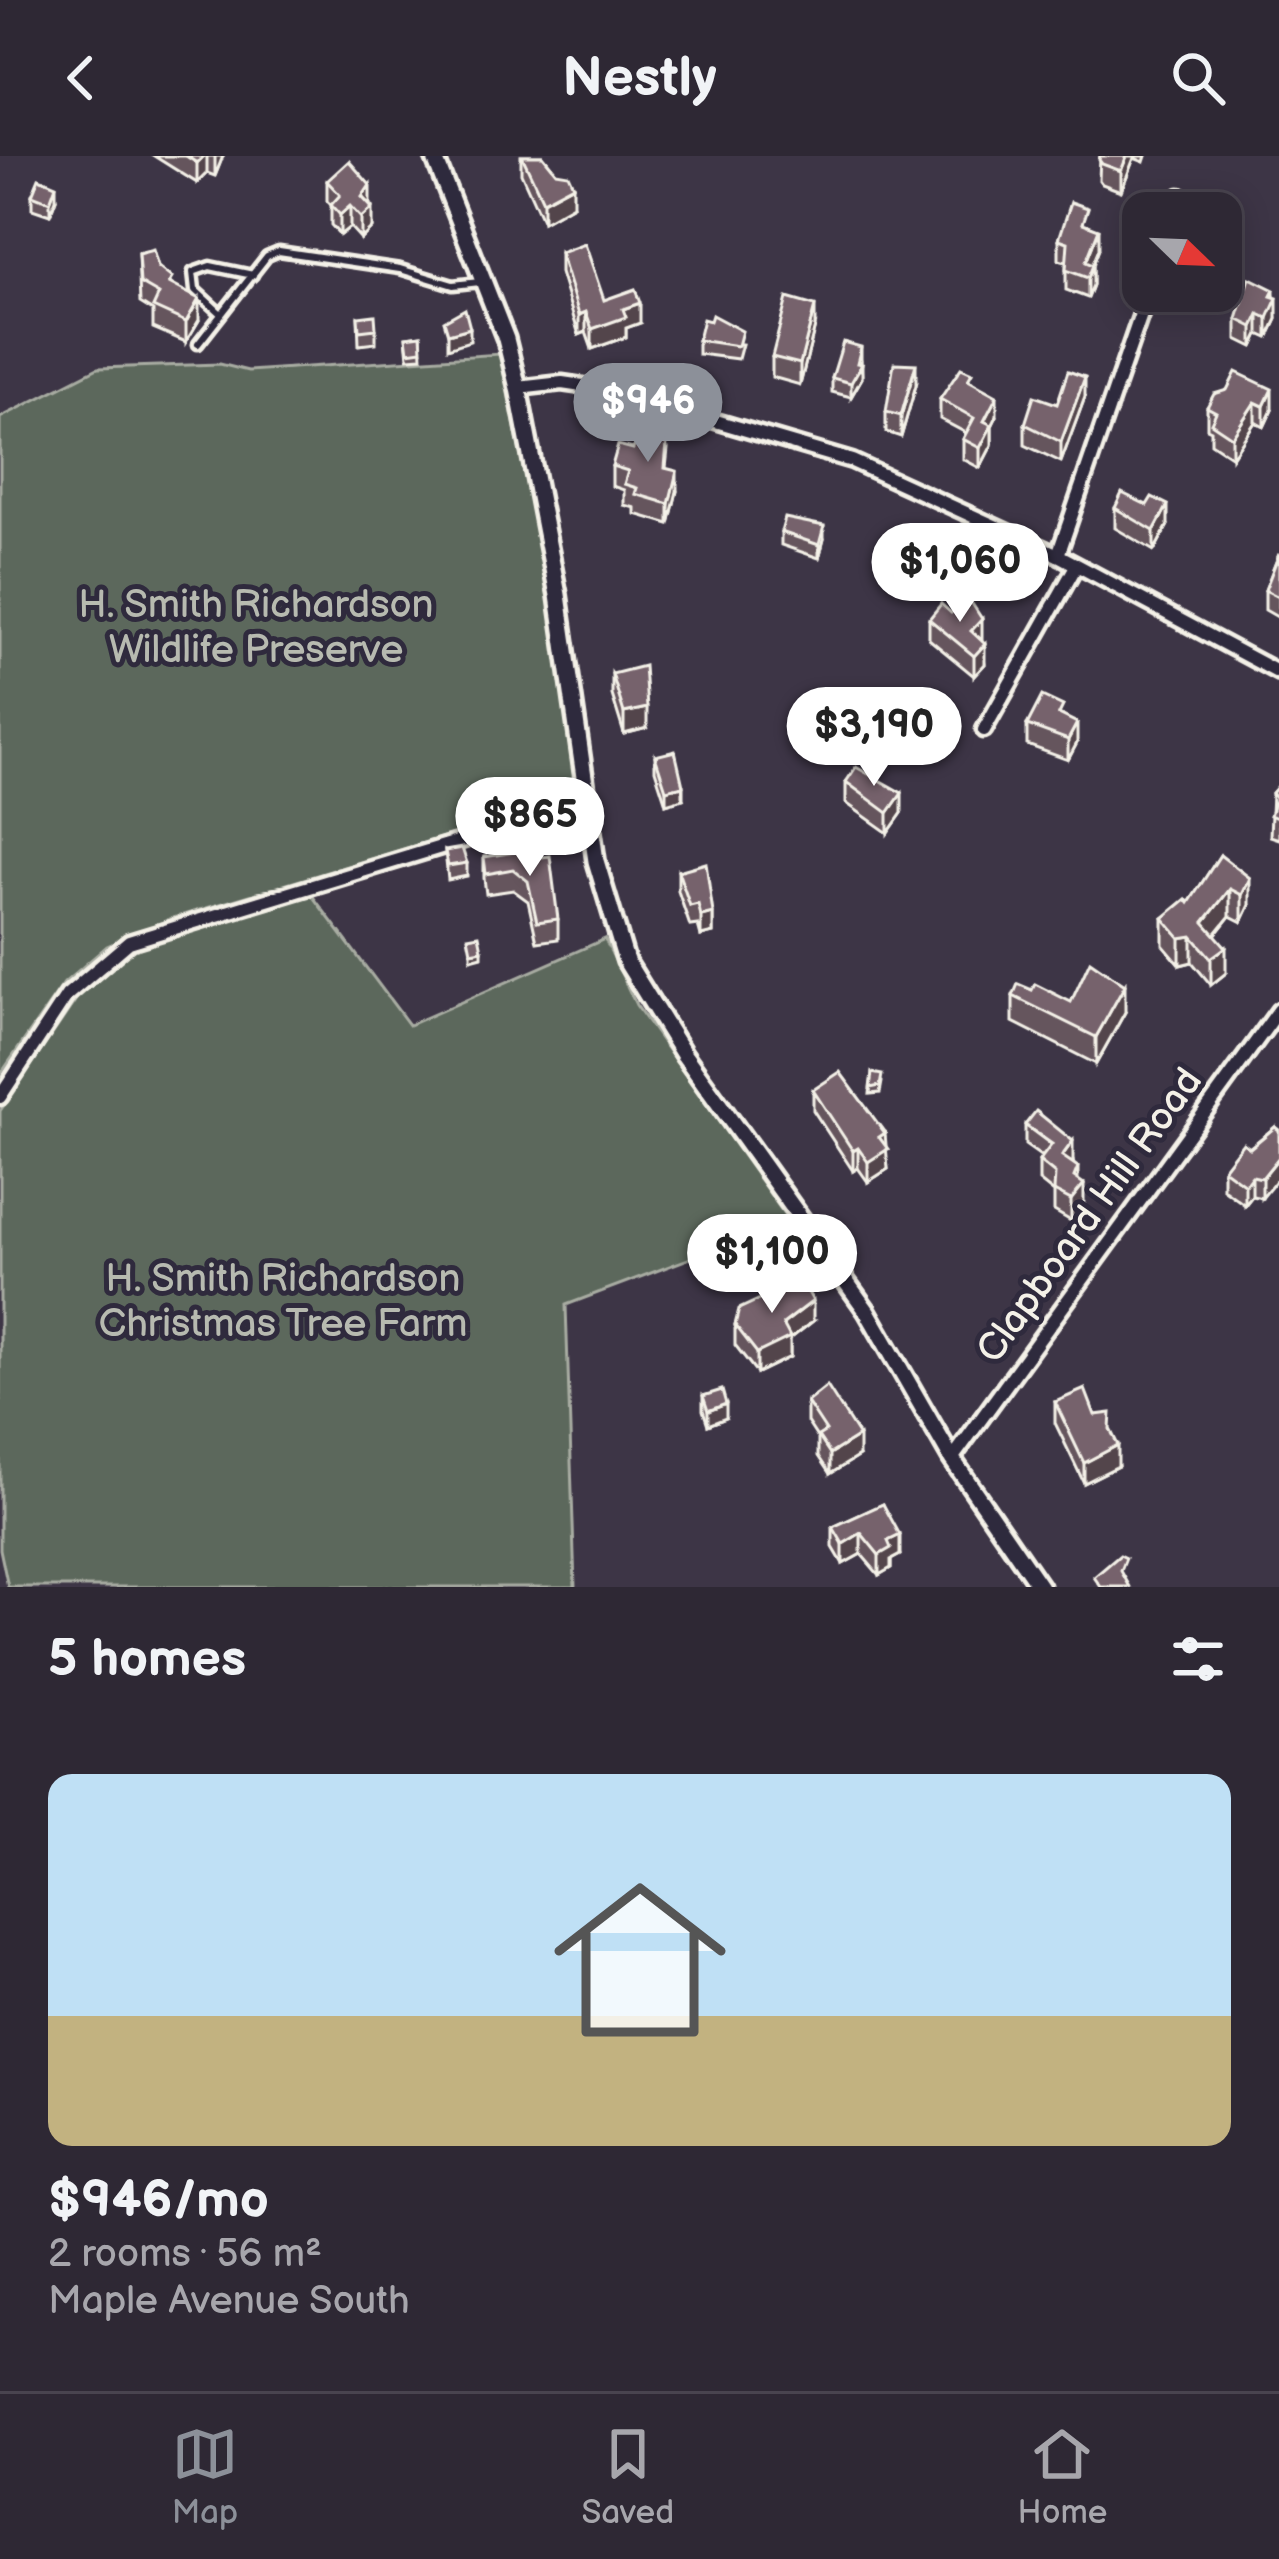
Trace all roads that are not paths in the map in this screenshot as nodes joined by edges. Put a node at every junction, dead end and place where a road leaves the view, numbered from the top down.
1 (432, 157) edge
2 (253, 274) junction
3 (483, 280) junction
4 (1142, 312) edge
5 (221, 314) junction
6 (198, 344) dead end
7 (518, 388) junction
8 (1058, 555) junction
9 (1076, 566) junction
10 (1279, 673) edge
11 (984, 730) dead end
12 (585, 803) junction
13 (1279, 1010) edge
14 (0, 1096) edge
15 (952, 1459) junction
16 (1040, 1587) edge

1 - 3 street
2 - 3 lane
2 - 5 lane
2 - 5 lane
3 - 7 street
4 - 8 street
5 - 6 lane
7 - 8 street
7 - 12 street
8 - 9 street
9 - 10 street
9 - 11 street
12 - 14 street
12 - 15 street
13 - 15 street, Clapboard Hill Road
15 - 16 street

